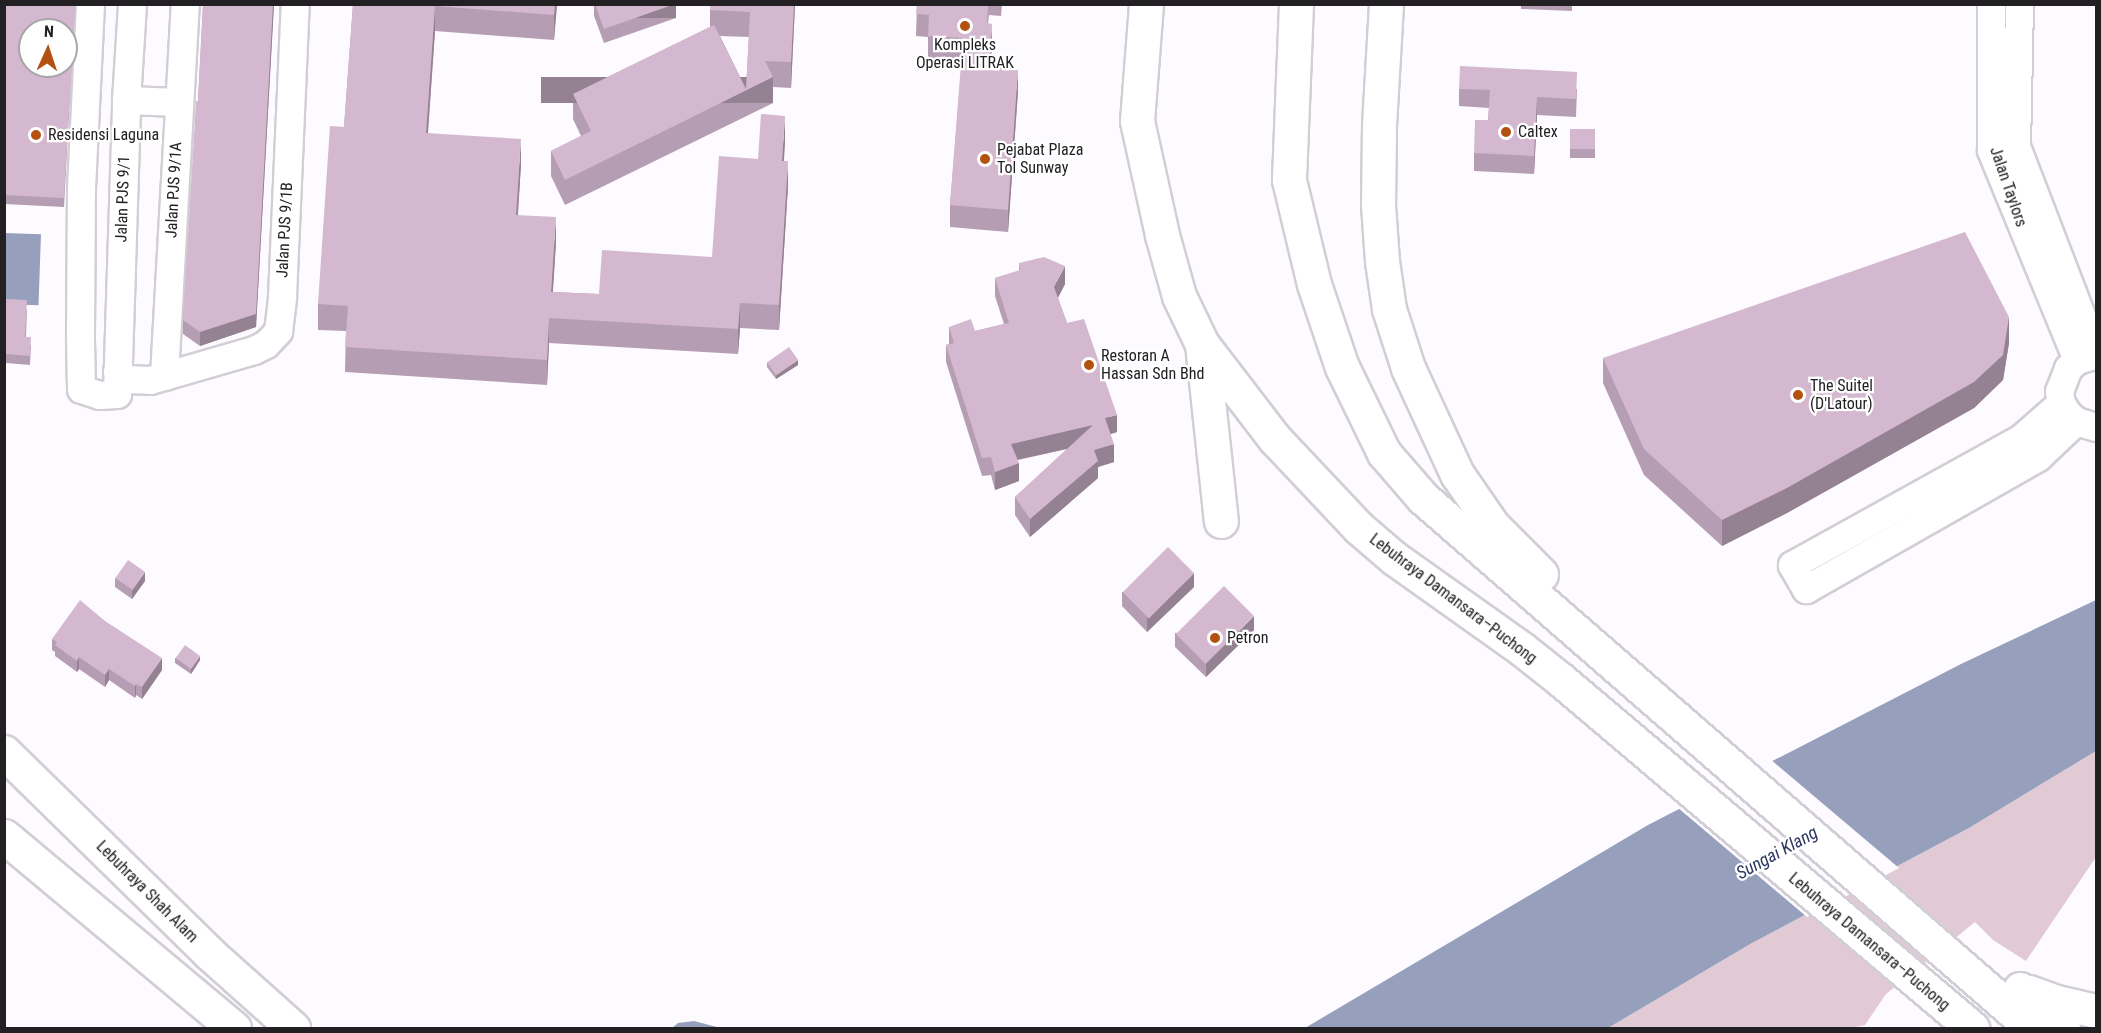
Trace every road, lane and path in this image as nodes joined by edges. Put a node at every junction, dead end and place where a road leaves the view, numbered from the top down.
1 (90, 4) edge
2 (132, 4) edge
3 (184, 4) edge
4 (295, 4) edge
5 (1146, 4) edge
6 (1296, 4) edge
7 (1386, 4) edge
8 (1991, 4) edge
9 (2019, 4) edge
10 (126, 100) junction
11 (179, 102) junction
12 (1202, 344) junction
13 (2090, 356) edge
14 (164, 376) junction
15 (117, 382) junction
16 (2078, 417) edge
17 (1221, 521) dead end
18 (1597, 636) junction
19 (4, 752) edge
20 (4, 836) edge
21 (1952, 945) junction
22 (1904, 972) junction
23 (2019, 988) junction
24 (2097, 1011) edge
25 (234, 1029) edge
26 (293, 1029) edge
27 (1944, 1029) edge
28 (1972, 1029) edge
29 (2032, 1029) edge
30 (2063, 1029) edge

1 - 15 street, Jalan PJS 9/1B
2 - 10 street, Jalan PJS 9/1
3 - 11 street, Jalan PJS 9/1A
4 - 14 street, Jalan PJS 9/1B
5 - 12 highway, Lebuhraya Damansara–Puchong
6 - 18 highway
7 - 18 highway
8 - 13 street, Jalan Taylors
9 - 13 street, Jalan Taylors
10 - 11 street
10 - 15 street, Jalan PJS 9/1
11 - 14 street, Jalan PJS 9/1A
12 - 17 highway
12 - 22 highway, Lebuhraya Damansara–Puchong
13 - 16 street
14 - 15 street, Jalan PJS 9/1B
16 - 16 street
18 - 21 highway
19 - 26 highway, Lebuhraya Shah Alam
20 - 25 highway
21 - 23 highway
21 - 29 highway
22 - 27 highway
22 - 28 highway, Lebuhraya Damansara–Puchong
23 - 24 highway
23 - 30 highway

